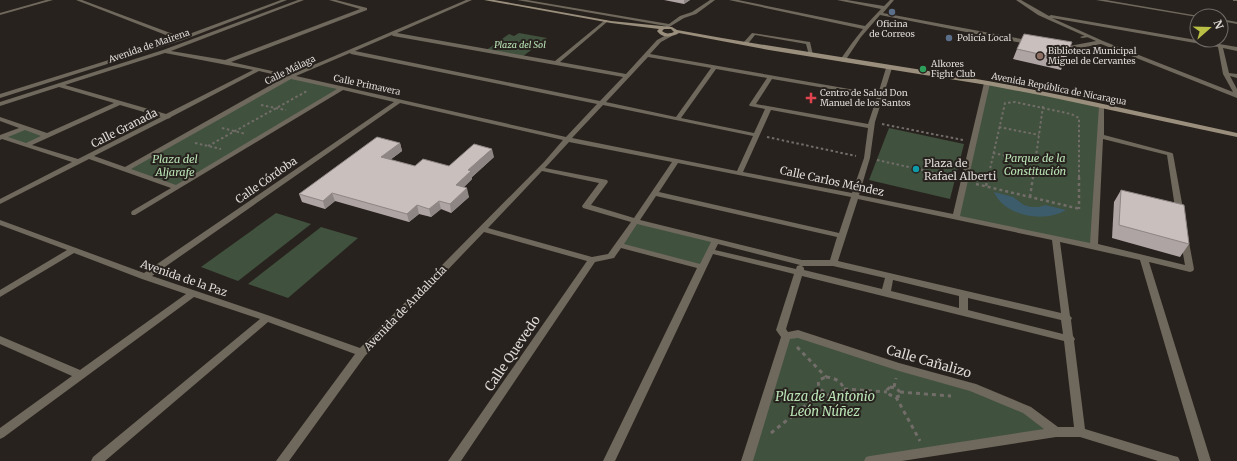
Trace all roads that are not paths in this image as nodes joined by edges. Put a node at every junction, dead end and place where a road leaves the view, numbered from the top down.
1 (51, 0) edge
2 (78, 0) edge
3 (285, 0) edge
4 (302, 0) edge
5 (331, 0) edge
6 (470, 0) edge
7 (486, 0) edge
8 (519, 0) edge
9 (541, 0) edge
10 (713, 0) edge
11 (731, 0) edge
12 (839, 0) edge
13 (892, 0) edge
14 (1018, 0) edge
15 (1098, 0) edge
16 (534, 3) junction
17 (885, 8) junction
18 (0, 14) edge
19 (880, 14) junction
20 (1040, 14) junction
21 (1189, 15) edge
22 (689, 16) junction
23 (605, 21) junction
24 (867, 28) junction
25 (663, 29) junction
26 (674, 32) junction
27 (393, 34) junction
28 (774, 37) junction
29 (180, 39) junction
30 (1189, 40) edge
31 (660, 41) junction
32 (1101, 42) junction
33 (745, 44) junction
34 (1041, 44) edge
35 (1056, 47) edge
36 (769, 48) junction
37 (1220, 48) edge
38 (165, 51) junction
39 (351, 52) junction
40 (647, 55) junction
41 (811, 55) junction
42 (843, 60) junction
43 (225, 62) junction
44 (556, 63) junction
45 (715, 67) junction
46 (889, 68) junction
47 (257, 70) junction
48 (1226, 74) junction
49 (628, 76) junction
50 (1237, 76) edge
51 (290, 77) junction
52 (770, 77) junction
53 (987, 83) junction
54 (58, 85) junction
55 (341, 90) junction
56 (0, 96) edge
57 (880, 96) junction
58 (1237, 96) edge
59 (400, 101) junction
60 (119, 103) junction
61 (603, 103) junction
62 (0, 104) edge
63 (1102, 106) junction
64 (769, 108) junction
65 (168, 116) junction
66 (678, 118) junction
67 (0, 119) edge
68 (872, 124) junction
69 (24, 128) junction
70 (757, 135) junction
71 (1237, 135) edge
72 (48, 136) junction
73 (1100, 136) junction
74 (1, 138) edge
75 (566, 139) junction
76 (26, 145) junction
77 (90, 157) junction
78 (676, 161) junction
79 (80, 162) junction
80 (540, 168) junction
81 (125, 170) junction
82 (740, 173) junction
83 (177, 188) junction
84 (654, 193) junction
85 (855, 196) junction
86 (0, 202) edge
87 (135, 213) dead end
88 (956, 218) junction
89 (636, 221) junction
90 (0, 222) edge
91 (483, 228) junction
92 (842, 236) junction
93 (1056, 238) junction
94 (716, 241) junction
95 (620, 245) junction
96 (1094, 246) junction
97 (73, 250) junction
98 (710, 251) junction
99 (1144, 259) junction
100 (592, 260) junction
101 (802, 263) junction
102 (833, 263) junction
103 (702, 267) junction
104 (798, 272) junction
105 (890, 276) junction
106 (145, 278) junction
107 (886, 293) junction
108 (0, 294) edge
109 (192, 294) junction
110 (964, 294) junction
111 (963, 312) junction
112 (267, 318) junction
113 (1067, 318) junction
114 (786, 336) junction
115 (1070, 339) junction
116 (0, 340) edge
117 (362, 353) junction
118 (80, 375) junction
119 (1056, 432) junction
120 (1080, 432) junction
121 (0, 434) edge
122 (283, 460) edge
123 (97, 461) edge
124 (454, 461) edge
125 (609, 461) edge
126 (747, 461) edge
127 (870, 461) edge
128 (1174, 461) edge
129 (1205, 461) edge

1 - 18 street
2 - 29 street
3 - 29 street
4 - 38 street, Avenida de Mairena
5 - 43 street
6 - 27 street, Calle Málaga
7 - 23 street
8 - 16 street
9 - 16 street
10 - 22 street
11 - 24 street
12 - 17 street
13 - 17 street
14 - 20 street
15 - 21 street
16 - 25 street
17 - 19 street
19 - 24 street
19 - 34 street
20 - 30 street
20 - 32 street
22 - 25 street
22 - 26 street, Avenida de Andalucía
23 - 25 street
23 - 44 street
24 - 42 street
25 - 26 street, Avenida República de Nicaragua
25 - 31 street
26 - 31 street, Avenida de Andalucía
26 - 33 street, Avenida República de Nicaragua
27 - 39 street, Calle Málaga
27 - 44 street
28 - 33 lane
28 - 36 lane
28 - 41 lane
29 - 56 street
31 - 40 street, Avenida de Andalucía
32 - 35 street
32 - 58 street
33 - 36 street, Avenida República de Nicaragua
36 - 41 street, Avenida República de Nicaragua
37 - 48 street
38 - 43 street, Calle Primavera
38 - 54 street, Avenida de Mairena
39 - 51 street, Calle Málaga
39 - 61 street
40 - 45 street
40 - 49 street, Avenida de Andalucía
41 - 42 street, Avenida República de Nicaragua
42 - 46 street, Avenida República de Nicaragua
43 - 47 street, Calle Primavera
44 - 49 street
45 - 52 street
45 - 66 street
46 - 53 street, Avenida República de Nicaragua
46 - 57 street
47 - 51 street, Calle Primavera
47 - 65 street, Calle Granada
48 - 50 street
48 - 58 street
49 - 61 street, Avenida de Andalucía
51 - 55 street, Calle Primavera
51 - 81 street, Calle Málaga
52 - 57 street
52 - 64 street
53 - 63 street, Avenida República de Nicaragua
53 - 88 street
54 - 60 street
54 - 62 street, Avenida de Mairena
55 - 59 street, Calle Primavera
55 - 83 street
57 - 68 street
59 - 75 street, Calle Primavera
59 - 106 street, Calle Córdoba
60 - 65 street
60 - 72 street
61 - 66 street
61 - 75 street, Avenida de Andalucía
63 - 71 street, Avenida República de Nicaragua
63 - 73 street
64 - 68 street
64 - 70 street
65 - 77 street, Calle Granada
66 - 70 street
67 - 69 street
68 - 85 street
69 - 72 street
69 - 74 street
70 - 82 street
72 - 76 street
73 - 96 street
73 - 99 street, Calle Carlos Méndez
74 - 76 street
75 - 78 street, Calle Carlos Méndez
75 - 80 street, Avenida de Andalucía
76 - 79 street
77 - 79 street, Calle Granada
77 - 81 street
78 - 82 street, Calle Carlos Méndez
78 - 84 street
79 - 86 street, Calle Granada
80 - 89 street
80 - 91 street, Avenida de Andalucía
81 - 83 street
82 - 85 street, Calle Carlos Méndez
83 - 87 street
84 - 89 street
84 - 92 street
85 - 88 street, Calle Carlos Méndez
85 - 92 street
88 - 93 street, Calle Carlos Méndez
89 - 94 street
89 - 95 street
90 - 97 street, Avenida de la Paz
91 - 100 street
91 - 117 street, Avenida de Andalucía
92 - 102 street
93 - 96 street, Calle Carlos Méndez
93 - 113 street
94 - 98 street
94 - 101 street
95 - 100 street
95 - 103 street
96 - 99 street, Calle Carlos Méndez
97 - 106 street, Avenida de la Paz
97 - 108 street
98 - 103 street
98 - 104 street
99 - 129 street
100 - 124 street, Calle Quevedo
101 - 102 street
101 - 104 street
102 - 105 street
103 - 125 street
104 - 107 street
104 - 114 street
105 - 107 street
105 - 110 street
106 - 109 street, Avenida de la Paz
107 - 111 street
109 - 112 street, Avenida de la Paz
109 - 118 street
110 - 111 street
110 - 113 street
111 - 115 street
112 - 117 street, Avenida de la Paz
112 - 123 street
113 - 115 street
114 - 119 street, Calle Cañalizo
114 - 126 street
115 - 120 street
116 - 118 street
117 - 122 street, Avenida de Andalucía
118 - 121 street
119 - 120 street
119 - 127 street
120 - 128 street

